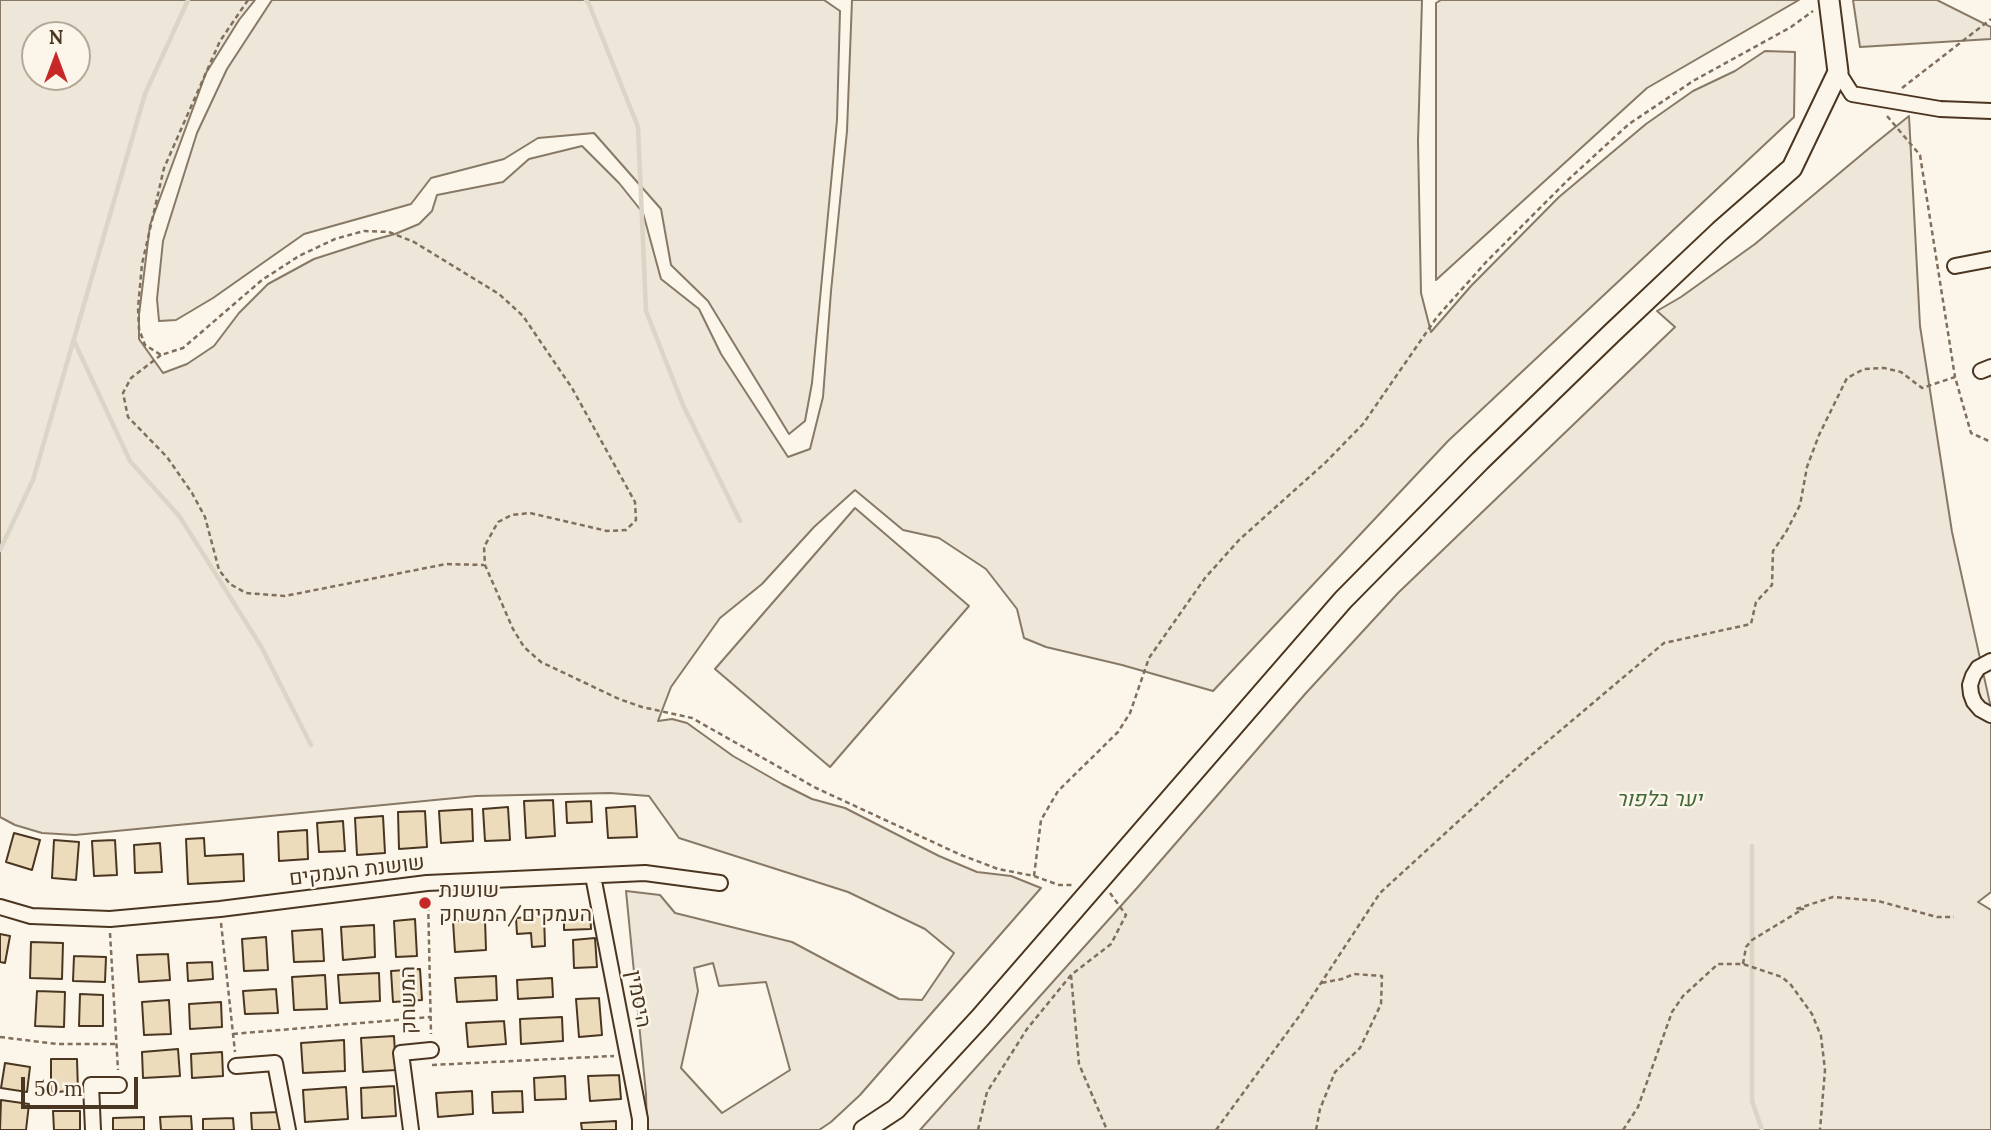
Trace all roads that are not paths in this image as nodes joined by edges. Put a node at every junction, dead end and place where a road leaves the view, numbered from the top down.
1 (1823, 3) edge
2 (1838, 72) junction
3 (1991, 111) edge
4 (1991, 259) edge
5 (1955, 266) dead end
6 (1991, 661) edge
7 (1991, 715) edge
8 (593, 876) junction
9 (720, 883) dead end
10 (0, 907) edge
11 (432, 1050) road end
12 (236, 1066) road end
13 (119, 1085) road end
14 (93, 1130) edge
15 (288, 1130) edge
16 (411, 1130) edge
17 (640, 1130) edge
18 (864, 1130) edge

1 - 2 main road
2 - 3 street
2 - 18 main road
4 - 5 street
6 - 7 street
8 - 9 street, שושנת העמקים
8 - 10 street, שושנת העמקים
8 - 17 street, היסמין
11 - 16 street, המשחק
12 - 15 street
13 - 14 street

